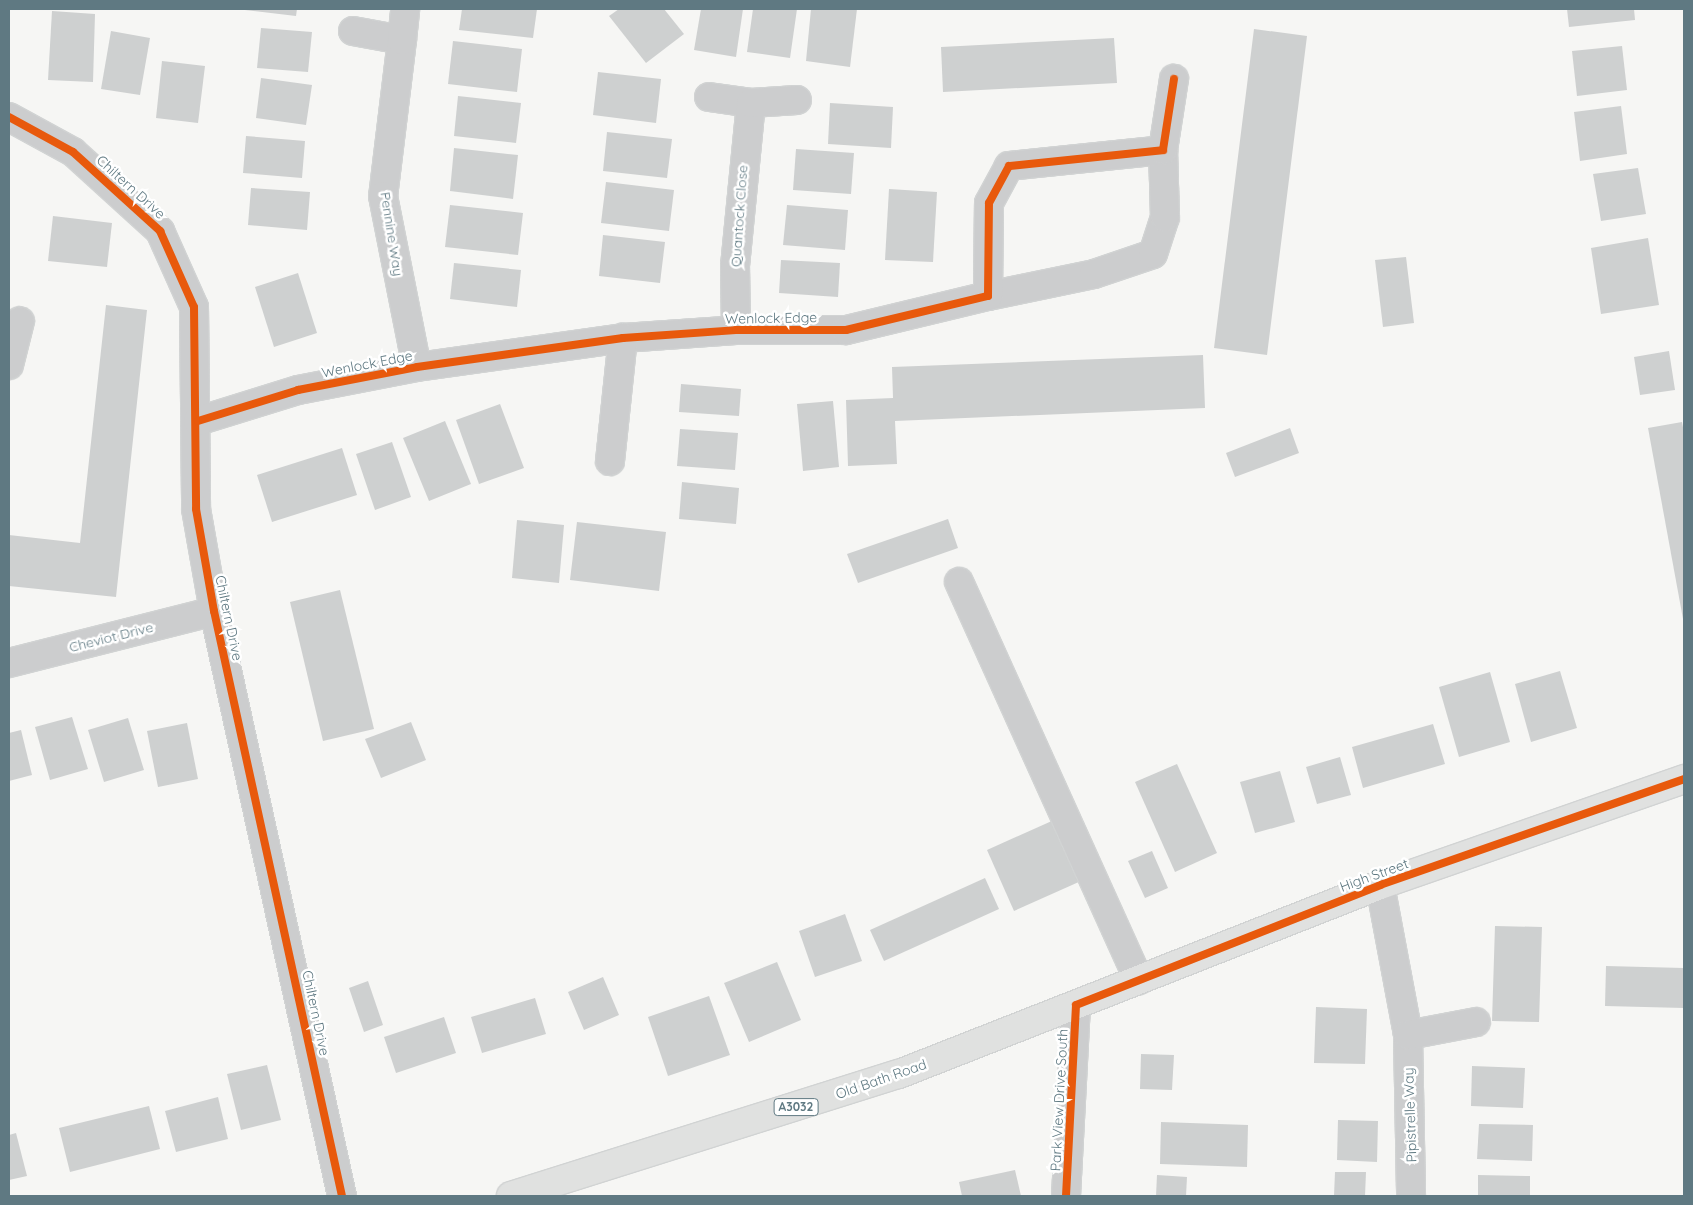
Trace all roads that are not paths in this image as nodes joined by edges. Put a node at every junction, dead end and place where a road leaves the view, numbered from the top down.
1 (405, 9) edge
2 (353, 31) dead end
3 (402, 40) junction
4 (1174, 79) dead end
5 (709, 97) dead end
6 (797, 100) dead end
7 (751, 103) junction
8 (9, 116) edge
9 (1163, 150) junction
10 (988, 296) junction
11 (20, 321) dead end
12 (736, 330) junction
13 (623, 338) junction
14 (9, 365) edge
15 (418, 368) junction
16 (198, 421) junction
17 (610, 461) dead end
18 (959, 582) dead end
19 (214, 611) junction
20 (9, 663) edge
21 (1684, 779) edge
22 (1380, 885) junction
23 (1139, 980) junction
24 (1076, 1005) junction
25 (1476, 1022) dead end
26 (1408, 1034) junction
27 (342, 1196) edge
28 (516, 1196) edge
29 (1066, 1196) edge
30 (1411, 1196) edge

1 - 3 street, Pennine Way
2 - 3 street
3 - 15 street, Pennine Way
4 - 9 street, Wenlock Edge
5 - 7 street
6 - 7 street
7 - 12 street, Quantock Close
8 - 16 street, Chiltern Drive
9 - 10 street, Wenlock Edge
9 - 10 street
10 - 12 street, Wenlock Edge
11 - 14 street
12 - 13 street, Wenlock Edge
13 - 15 street, Wenlock Edge
13 - 17 street
15 - 16 street, Wenlock Edge
16 - 19 street, Chiltern Drive
18 - 23 street
19 - 20 street, Cheviot Drive
19 - 27 street, Chiltern Drive
21 - 22 main road, High Street / A3032
22 - 23 main road, High Street / A3032
22 - 26 street, Pipistrelle Way
23 - 24 main road, High Street / A3032
24 - 28 main road, Old Bath Road / A3032
24 - 29 street, Park View Drive South
25 - 26 street
26 - 30 street, Pipistrelle Way

